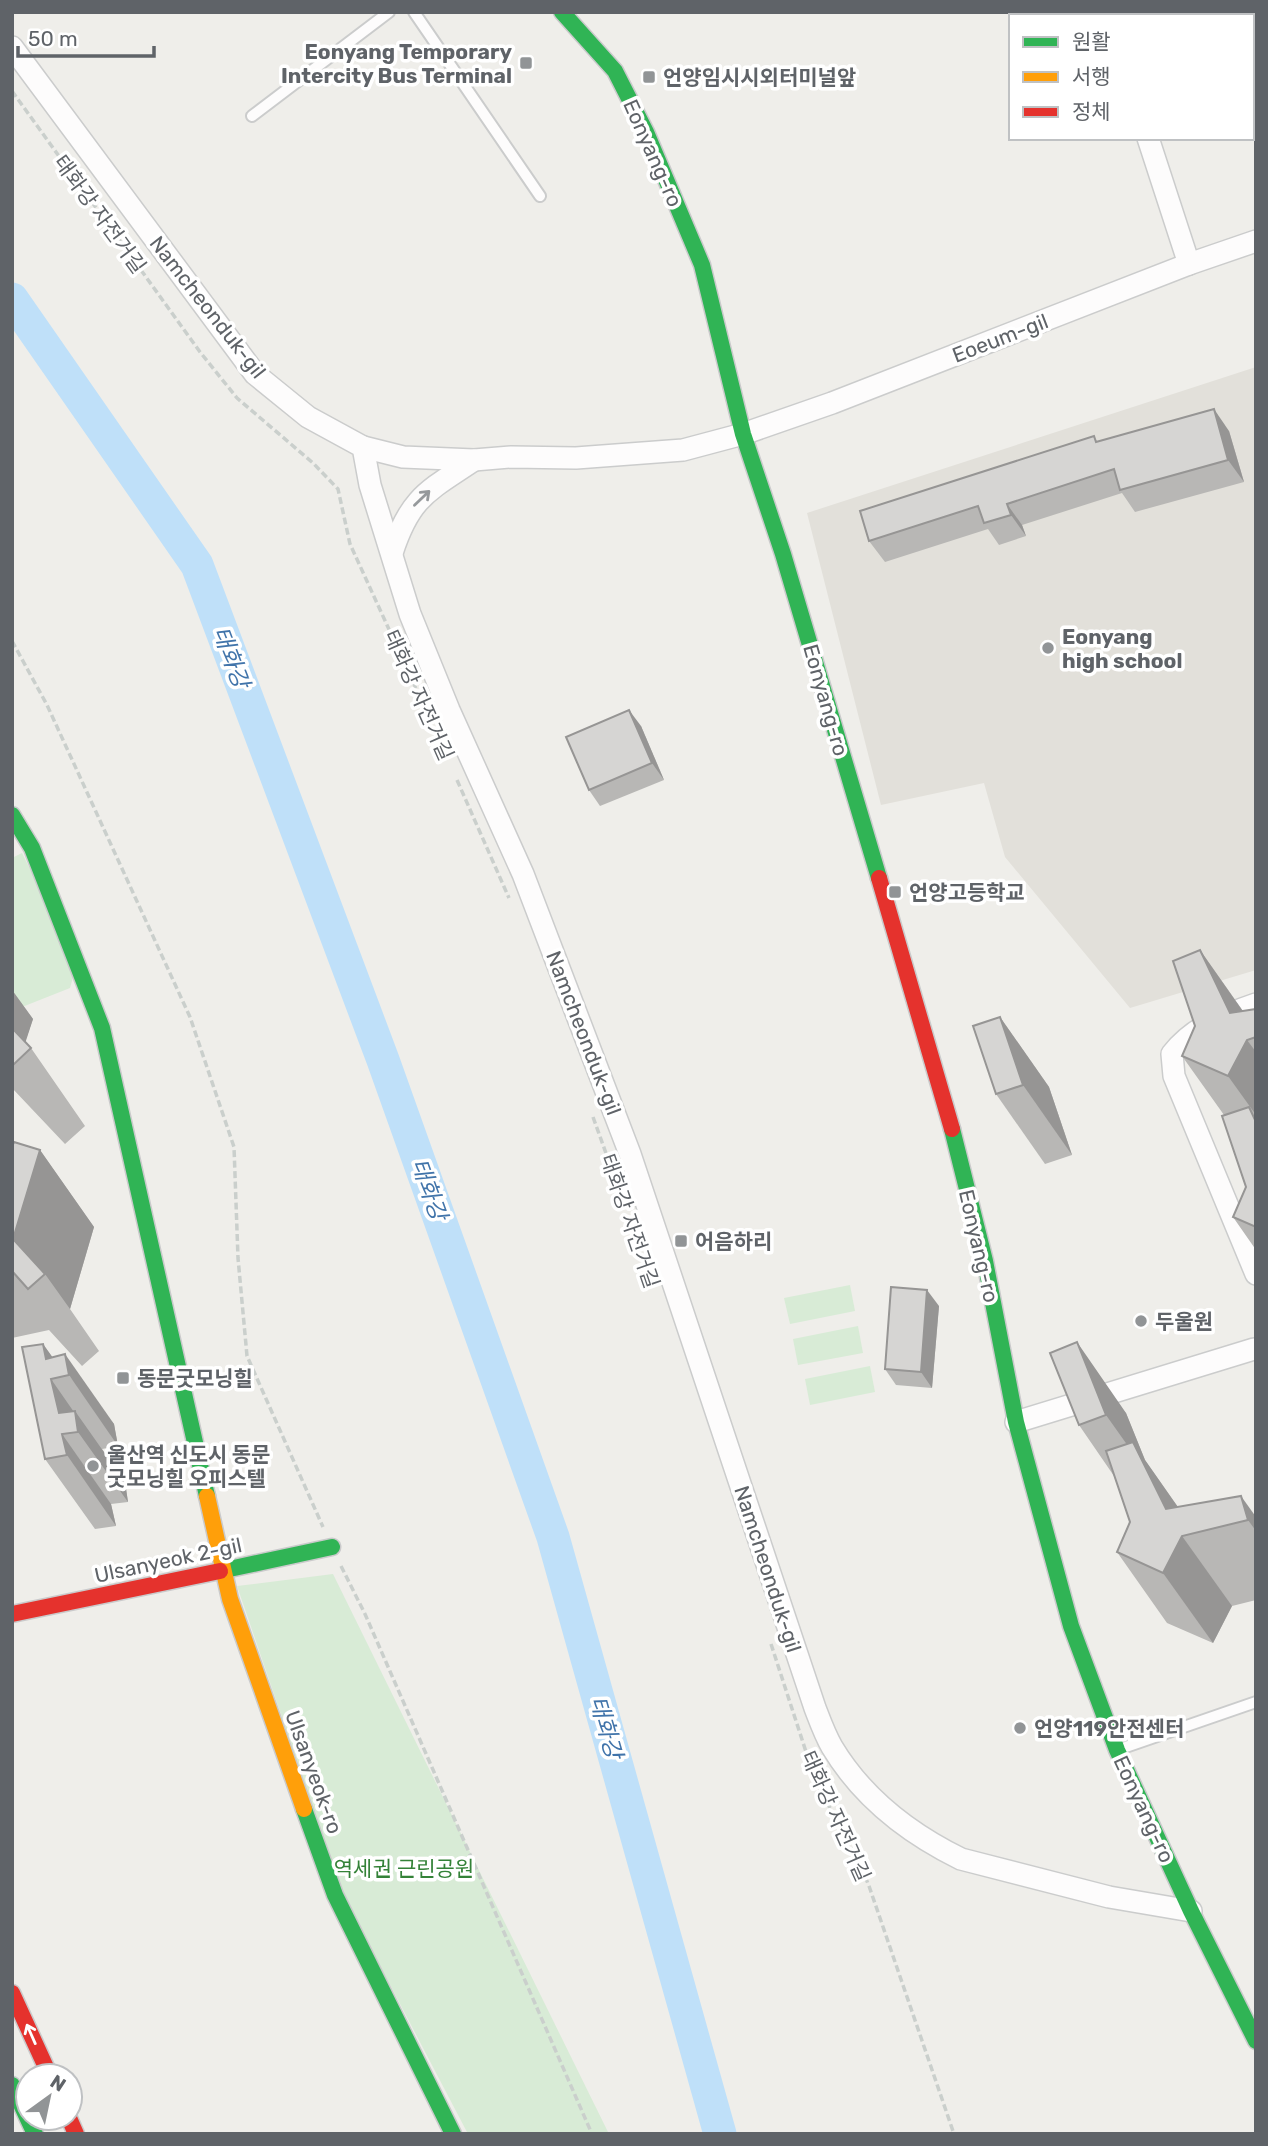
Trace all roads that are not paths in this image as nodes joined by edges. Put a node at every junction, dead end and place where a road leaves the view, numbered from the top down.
1 (389, 12) edge
2 (414, 12) edge
3 (562, 12) edge
4 (12, 47) edge
5 (252, 116) dead end
6 (1149, 140) edge
7 (540, 196) dead end
8 (1256, 241) edge
9 (1189, 264) junction
10 (743, 434) junction
11 (363, 447) junction
12 (474, 460) junction
13 (392, 553) junction
14 (12, 815) edge
15 (1256, 1004) edge
16 (1256, 1274) edge
17 (1255, 1343) edge
18 (1016, 1422) junction
19 (332, 1547) road end
20 (223, 1570) junction
21 (12, 1614) edge
22 (1256, 1702) edge
23 (1117, 1750) junction
24 (1191, 1911) junction
25 (12, 1993) edge
26 (1256, 2041) edge
27 (44, 2062) edge
28 (12, 2085) edge
29 (35, 2134) edge
30 (453, 2134) edge

1 - 5 lane
2 - 7 lane
3 - 10 main road, Eonyang-ro
4 - 11 street, Namcheonduk-gil
6 - 9 street
8 - 9 street, Eoeum-gil
9 - 10 street, Eoeum-gil
10 - 12 street
10 - 18 main road, Eonyang-ro
11 - 12 street
11 - 13 street, Namcheonduk-gil
13 -> 12 street
13 - 24 street, Namcheonduk-gil
14 - 20 main road, Ulsanyeok-ro
15 - 16 street
17 - 18 street
18 - 23 main road, Eonyang-ro
19 - 20 main road, Ulsanyeok 2-gil
20 - 21 main road, Ulsanyeok 2-gil
20 - 30 main road, Ulsanyeok-ro
22 - 23 lane
23 - 24 main road, Eonyang-ro
24 - 26 main road, Eonyang-ro
27 -> 25 main road
28 - 29 main road

